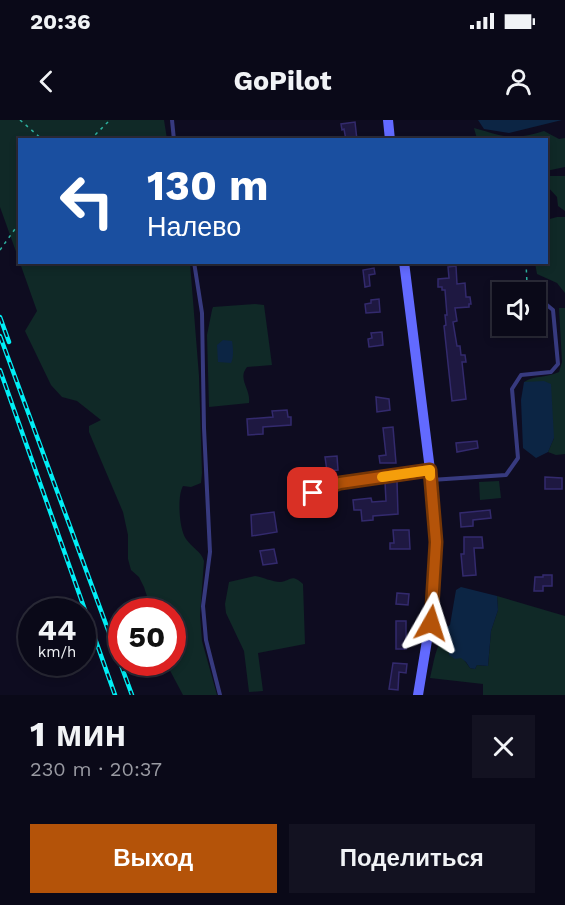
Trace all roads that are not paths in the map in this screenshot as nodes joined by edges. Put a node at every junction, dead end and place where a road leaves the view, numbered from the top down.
1 (172, 120) edge
2 (388, 120) edge
3 (174, 138) edge
4 (390, 138) edge
5 (194, 264) edge
6 (404, 264) edge
7 (546, 304) edge
8 (430, 475) junction
9 (313, 493) dead end
10 (220, 695) edge
11 (418, 695) edge

1 - 3 lane
2 - 4 main road
5 - 10 lane
6 - 8 main road
7 - 8 lane
8 - 9 lane
8 - 11 main road

